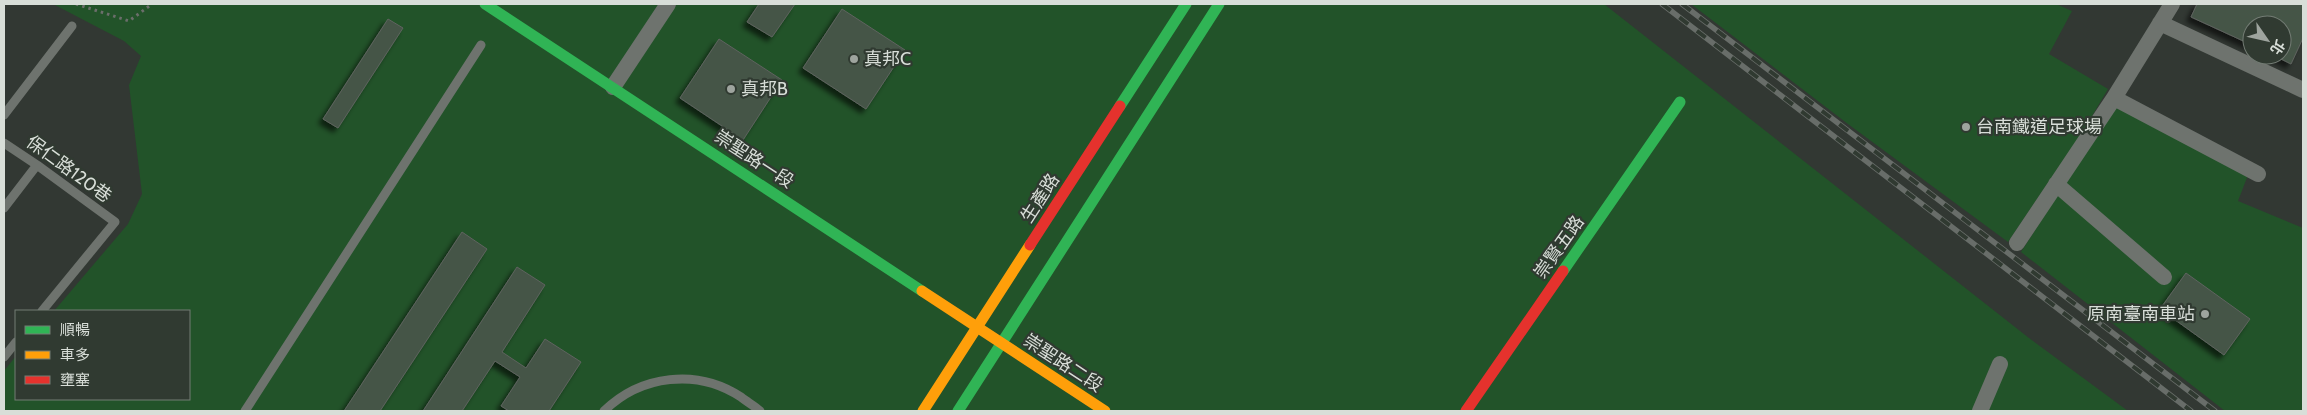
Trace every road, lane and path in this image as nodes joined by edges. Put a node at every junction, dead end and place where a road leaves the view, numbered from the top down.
1 (76, 4) edge
2 (152, 4) edge
3 (485, 4) edge
4 (668, 4) edge
5 (1186, 4) edge
6 (1219, 4) edge
7 (2172, 4) edge
8 (2160, 23) junction
9 (72, 26) dead end
10 (481, 45) dead end
11 (613, 87) junction
12 (2303, 90) edge
13 (2114, 98) junction
14 (1680, 102) dead end
15 (4, 115) edge
16 (4, 143) edge
17 (37, 165) junction
18 (2258, 174) dead end
19 (2056, 184) junction
20 (4, 208) edge
21 (2017, 243) dead end
22 (2164, 277) dead end
23 (43, 310) edge
24 (978, 328) junction
25 (15, 343) edge
26 (1002, 344) junction
27 (4, 358) edge
28 (2000, 364) dead end
29 (245, 411) edge
30 (604, 411) edge
31 (760, 411) edge
32 (923, 411) edge
33 (958, 411) edge
34 (1105, 411) edge
35 (1466, 411) edge
36 (1980, 411) edge

1 - 2 path
3 - 11 street, 崇聖路一段
4 - 11 street
5 - 24 street, 生產路
6 - 26 street
7 - 8 street
8 - 12 street
8 - 13 street
9 - 15 lane
10 - 29 lane
11 - 24 street, 崇聖路一段
13 - 18 street
13 - 19 street
14 - 35 street, 崇賢五路
16 - 17 lane, 保仁路120巷
17 - 20 lane
17 - 23 lane, 保仁路120巷
19 - 21 street
19 - 22 street
24 - 26 street, 崇聖路一段
24 - 32 street, 生產路
25 - 27 lane
26 - 33 street
26 - 34 street, 崇聖路二段
28 - 36 street
30 - 31 lane

